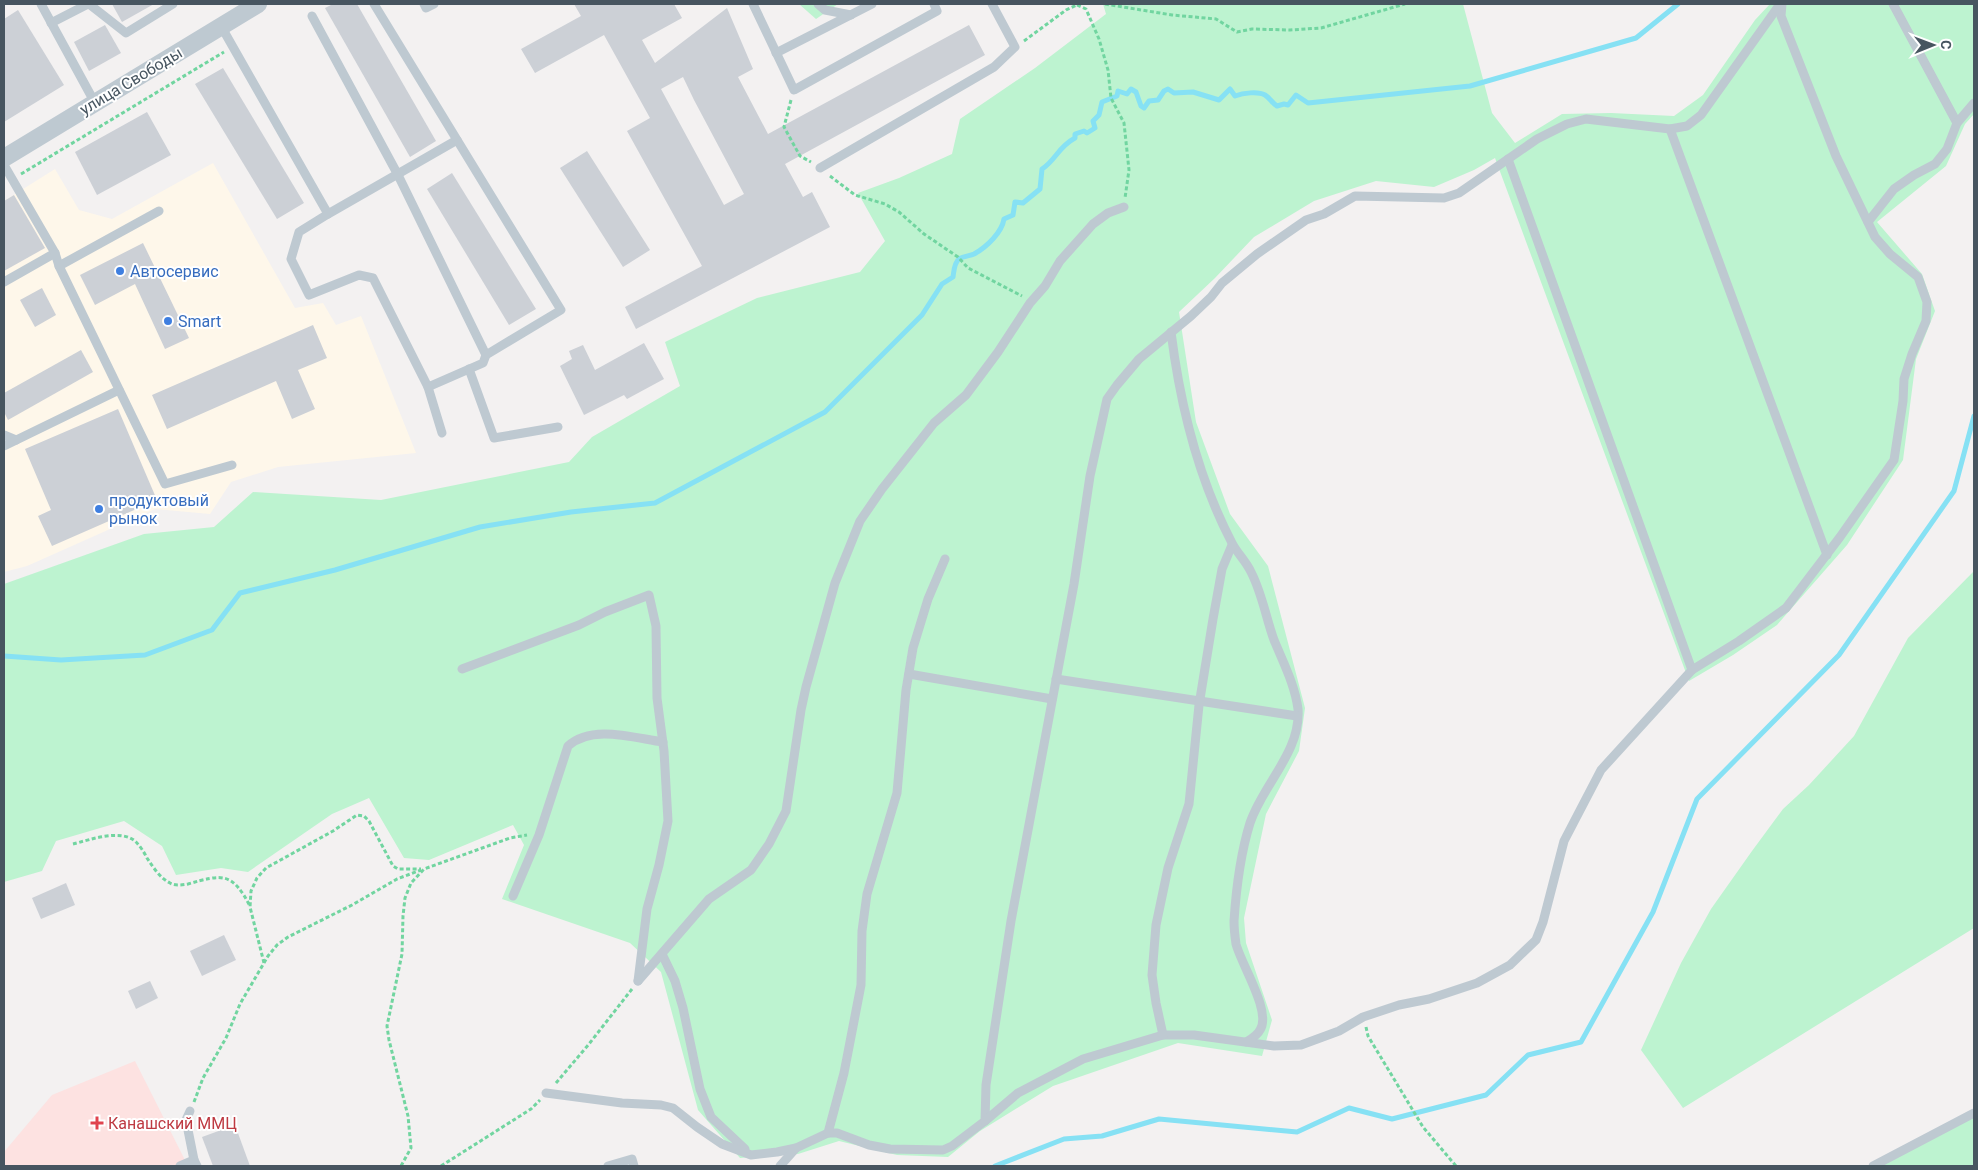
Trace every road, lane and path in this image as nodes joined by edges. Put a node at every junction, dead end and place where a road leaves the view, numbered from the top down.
1 (41, 4) edge
2 (88, 4) edge
3 (173, 4) edge
4 (258, 4) edge
5 (374, 4) edge
6 (424, 4) edge
7 (434, 4) edge
8 (753, 4) edge
9 (818, 4) edge
10 (872, 4) edge
11 (934, 4) edge
12 (992, 4) edge
13 (1078, 4) edge
14 (1105, 4) edge
15 (1404, 4) edge
16 (1781, 4) edge
17 (1893, 4) edge
18 (850, 15) junction
19 (312, 16) dead end
20 (51, 23) junction
21 (221, 26) junction
22 (233, 47) junction
23 (1015, 47) junction
24 (776, 53) junction
25 (794, 90) junction
26 (95, 102) junction
27 (1974, 104) edge
28 (1957, 123) junction
29 (1670, 129) junction
30 (457, 140) junction
31 (4, 158) edge
32 (1508, 159) junction
33 (4, 165) edge
34 (820, 168) junction
35 (398, 175) junction
36 (12, 180) junction
37 (1124, 207) joint
38 (159, 211) dead end
39 (328, 214) junction
40 (1868, 222) junction
41 (55, 253) junction
42 (59, 266) junction
43 (4, 282) edge
44 (1030, 303) junction
45 (1171, 332) junction
46 (486, 355) junction
47 (470, 369) junction
48 (428, 387) junction
49 (119, 390) junction
50 (558, 427) dead end
51 (442, 433) dead end
52 (4, 435) edge
53 (16, 440) junction
54 (4, 446) edge
55 (232, 465) dead end
56 (1232, 544) junction
57 (1827, 555) junction
58 (945, 559) dead end
59 (462, 669) dead end
60 (1692, 670) junction
61 (908, 674) junction
62 (1056, 679) junction
63 (1052, 699) junction
64 (1201, 702) junction
65 (1297, 716) junction
66 (663, 742) junction
67 (540, 835) junction
68 (73, 844) dead end
69 (424, 869) junction
70 (513, 896) dead end
71 (250, 907) junction
72 (662, 954) junction
73 (264, 963) junction
74 (1363, 1017) junction
75 (1163, 1035) junction
76 (1246, 1042) junction
77 (546, 1093) dead end
78 (190, 1111) joint
79 (1974, 1113) edge
80 (985, 1122) junction
81 (828, 1133) junction
82 (796, 1148) junction
83 (751, 1155) junction
84 (196, 1163) edge
85 (180, 1166) edge
86 (401, 1166) edge
87 (608, 1166) edge
88 (634, 1166) edge
89 (780, 1166) edge
90 (1456, 1166) edge
91 (1873, 1166) edge

1 - 20 lane
2 - 3 lane
2 - 20 lane
4 - 21 street, улица Свободы
5 - 30 lane
6 - 7 lane
8 - 24 lane
9 - 18 lane
10 - 18 lane
11 - 25 lane
12 - 23 lane
13 - 23 path
13 - 37 path
14 - 15 path
16 - 29 lane
16 - 40 lane
17 - 28 lane
18 - 24 lane
19 - 35 lane
20 - 26 lane
21 - 22 lane
21 - 26 street, улица Свободы
22 - 36 path
22 - 39 lane
23 - 34 lane
24 - 25 lane
25 - 34 path
26 - 31 street, улица Свободы
27 - 28 lane
28 - 40 lane
29 - 32 lane
29 - 57 lane
30 - 35 lane
30 - 46 lane
32 - 45 lane
32 - 60 lane
33 - 36 lane
34 - 44 path
35 - 39 lane
35 - 46 lane
36 - 41 lane
37 - 44 lane
38 - 42 lane
39 - 48 lane
40 - 57 lane
41 - 42 lane
41 - 43 lane
42 - 49 lane
44 - 72 lane
45 - 56 lane
45 - 62 lane
46 - 47 lane
47 - 48 lane
47 - 50 lane
48 - 51 lane
49 - 53 lane
49 - 55 lane
52 - 53 lane
53 - 54 lane
56 - 64 lane
56 - 65 lane
57 - 60 lane
58 - 61 lane
59 - 66 lane
60 - 74 lane
61 - 63 lane
61 - 81 lane
62 - 63 lane
62 - 64 lane
63 - 80 lane
64 - 65 lane
64 - 75 lane
65 - 76 lane
66 - 67 lane
66 - 72 lane
67 - 69 path
67 - 70 lane
68 - 71 path
69 - 71 path
69 - 73 path
69 - 86 path
71 - 73 path
72 - 83 lane
73 - 78 path
74 - 76 lane
74 - 90 path
75 - 76 lane
75 - 80 lane
77 - 83 lane
78 - 84 lane
79 - 91 lane
80 - 81 lane
81 - 82 lane
82 - 83 lane
82 - 89 lane
84 - 85 lane
87 - 88 lane

